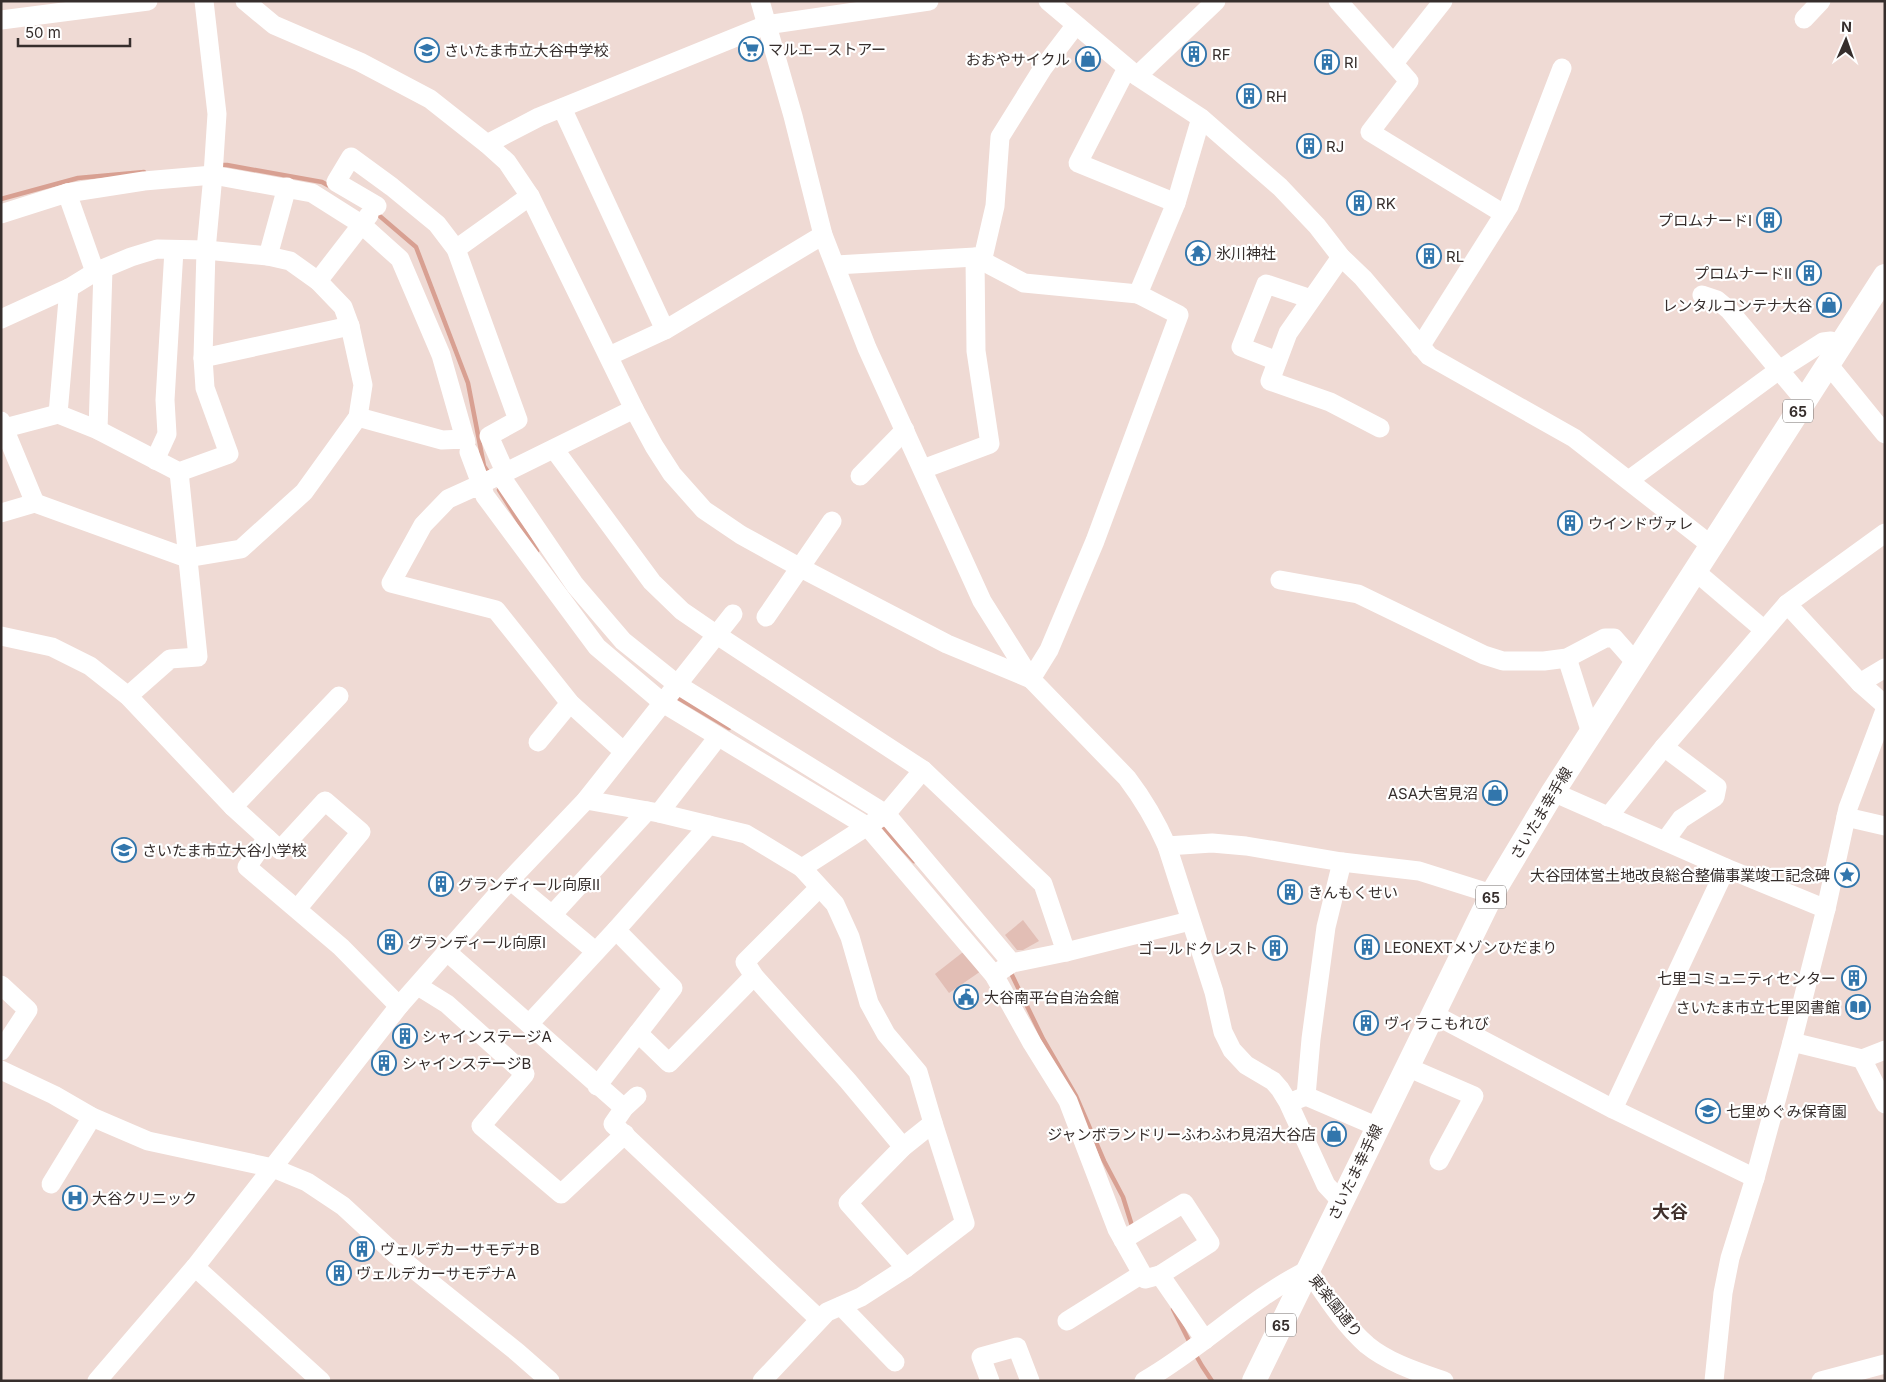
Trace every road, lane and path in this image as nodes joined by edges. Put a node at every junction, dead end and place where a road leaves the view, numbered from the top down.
1 (148, 1) edge
2 (204, 1) edge
3 (245, 1) edge
4 (760, 1) edge
5 (929, 1) edge
6 (1048, 1) edge
7 (1216, 1) edge
8 (1338, 1) edge
9 (1443, 1) edge
10 (1821, 1) edge
11 (34, 8) edge
12 (1804, 19) dead end
13 (1, 20) edge
14 (766, 25) junction
15 (1075, 26) junction
16 (1394, 63) junction
17 (1562, 68) dead end
18 (1132, 72) junction
19 (562, 108) junction
20 (1201, 118) junction
21 (487, 144) junction
22 (214, 167) junction
23 (288, 187) junction
24 (392, 187) junction
25 (67, 193) junction
26 (530, 196) junction
27 (1176, 203) junction
28 (371, 212) junction
29 (1, 214) edge
30 (1504, 214) junction
31 (823, 235) junction
32 (456, 249) junction
33 (174, 250) junction
34 (206, 250) junction
35 (268, 256) junction
36 (1341, 257) junction
37 (978, 260) junction
38 (836, 265) junction
39 (99, 271) junction
40 (1885, 276) edge
41 (318, 281) junction
42 (69, 288) junction
43 (1138, 294) junction
44 (1702, 295) dead end
45 (1311, 299) junction
46 (1885, 301) edge
47 (1860, 313) junction
48 (1, 319) edge
49 (350, 326) junction
50 (665, 330) junction
51 (1420, 347) junction
52 (1834, 354) junction
53 (609, 356) junction
54 (203, 358) junction
55 (1277, 361) junction
56 (1779, 370) junction
57 (1804, 401) junction
58 (634, 409) junction
59 (58, 414) junction
60 (358, 417) junction
61 (3, 424) edge
62 (1380, 428) dead end
63 (98, 430) junction
64 (905, 430) junction
65 (1885, 434) edge
66 (467, 444) junction
67 (554, 449) junction
68 (155, 460) junction
69 (923, 469) junction
70 (180, 472) junction
71 (860, 476) dead end
72 (494, 478) junction
73 (1629, 480) junction
74 (35, 503) junction
75 (1, 513) edge
76 (832, 521) dead end
77 (1885, 533) edge
78 (1712, 546) junction
79 (187, 558) junction
80 (799, 567) junction
81 (1695, 572) junction
82 (1280, 580) dead end
83 (1787, 604) junction
84 (733, 614) dead end
85 (766, 617) dead end
86 (1763, 629) junction
87 (717, 635) junction
88 (1, 636) edge
89 (1568, 658) junction
90 (1636, 663) junction
91 (1885, 668) edge
92 (1031, 680) junction
93 (1860, 683) junction
94 (671, 693) junction
95 (128, 696) junction
96 (339, 696) dead end
97 (570, 703) junction
98 (1885, 705) edge
99 (1885, 710) edge
100 (1591, 733) junction
101 (718, 737) junction
102 (538, 742) dead end
103 (1664, 747) junction
104 (623, 751) junction
105 (923, 770) junction
106 (1553, 792) junction
107 (586, 800) junction
108 (233, 807) junction
109 (653, 812) junction
110 (1608, 817) junction
111 (1846, 817) junction
112 (877, 821) junction
113 (708, 825) junction
114 (1885, 826) edge
115 (267, 838) junction
116 (1665, 841) junction
117 (1167, 846) junction
118 (1342, 862) junction
119 (802, 868) junction
120 (1726, 868) junction
121 (510, 880) junction
122 (819, 888) junction
123 (1492, 894) junction
124 (297, 909) junction
125 (1826, 909) junction
126 (553, 914) junction
127 (1190, 921) junction
128 (616, 930) junction
129 (446, 951) junction
130 (595, 951) junction
131 (1066, 952) junction
132 (1005, 968) junction
133 (754, 976) junction
134 (1, 984) edge
135 (418, 986) junction
136 (399, 1006) junction
137 (1433, 1014) junction
138 (529, 1024) junction
139 (638, 1033) junction
140 (1792, 1042) junction
141 (1885, 1050) edge
142 (1, 1051) edge
143 (1862, 1059) junction
144 (1407, 1067) junction
145 (1, 1070) edge
146 (597, 1086) junction
147 (1297, 1099) junction
148 (1885, 1104) edge
149 (1613, 1109) junction
150 (92, 1117) junction
151 (933, 1123) junction
152 (1378, 1127) junction
153 (625, 1134) junction
154 (902, 1147) junction
155 (1439, 1162) dead end
156 (273, 1168) junction
157 (1755, 1178) junction
158 (51, 1184) dead end
159 (1341, 1201) junction
160 (1124, 1240) junction
161 (194, 1267) junction
162 (906, 1268) junction
163 (1308, 1270) junction
164 (1151, 1274) junction
165 (841, 1306) junction
166 (819, 1319) junction
167 (1067, 1320) dead end
168 (1197, 1346) junction
169 (895, 1362) dead end
170 (1885, 1364) edge
171 (1148, 1380) edge
172 (98, 1381) edge
173 (321, 1381) edge
174 (550, 1381) edge
175 (762, 1381) edge
176 (990, 1381) edge
177 (1030, 1381) edge
178 (1254, 1381) edge
179 (1444, 1381) edge
180 (1714, 1381) edge
181 (1821, 1381) edge

1 - 11 street
2 - 22 street
3 - 21 street
4 - 14 street
5 - 14 street
6 - 15 street
7 - 18 street
8 - 16 street
9 - 16 street
10 - 12 street
11 - 13 street
14 - 19 street
14 - 31 street
15 - 18 street
15 - 37 street
16 - 30 street
17 - 30 street
18 - 20 street
18 - 27 street
19 - 21 street
19 - 50 street
20 - 27 street
20 - 36 street
21 - 26 street
22 - 23 street
22 - 25 street
22 - 34 street
23 - 28 street
23 - 35 street
24 - 28 street
24 - 28 street
24 - 32 street
25 - 29 street
25 - 39 street
26 - 32 street
26 - 53 street
27 - 43 street
28 - 41 street
28 - 66 street
30 - 51 street
31 - 38 street
31 - 50 street
32 - 72 street
33 - 34 street
33 - 39 street
33 - 68 street
34 - 35 street
34 - 54 street
35 - 41 street
36 - 45 street
36 - 51 street
37 - 38 street
37 - 43 street
37 - 69 street
38 - 64 street
39 - 42 street
39 - 63 street
40 - 47 main road, さいたま幸手線 / 65
41 - 49 street
42 - 48 street
42 - 59 street
43 - 92 street
44 - 56 street
45 - 55 street
45 - 55 street
46 - 47 street
47 - 52 main road, さいたま幸手線 / 65
49 - 54 street
49 - 60 street
50 - 53 street
51 - 73 street
52 - 56 street
52 - 57 main road, さいたま幸手線 / 65
52 - 65 street
53 - 58 street
54 - 70 street
55 - 62 street
56 - 57 street
56 - 73 street
57 - 78 main road, さいたま幸手線 / 65
58 - 67 street
58 - 80 street
59 - 61 street
59 - 63 street
60 - 66 street
60 - 79 street
61 - 74 street
63 - 68 street
64 - 69 street
64 - 71 street
66 - 72 street
67 - 72 street
67 - 87 street
68 - 70 street
69 - 92 street
70 - 79 street
72 - 94 street
72 - 97 street
73 - 78 street
74 - 75 street
74 - 79 street
76 - 80 street
77 - 83 street
78 - 81 main road, さいたま幸手線 / 65
79 - 95 street
80 - 85 street
80 - 92 street
81 - 86 street
81 - 90 main road, さいたま幸手線 / 65
82 - 89 street
83 - 86 street
83 - 93 street
84 - 87 street
86 - 103 street
87 - 94 street
87 - 105 street
88 - 95 street
89 - 90 street
89 - 100 street
90 - 100 main road, さいたま幸手線 / 65
91 - 93 street
92 - 117 street
93 - 98 street
94 - 101 street
94 - 104 street
94 - 112 street
95 - 108 street
96 - 108 street
97 - 102 street
97 - 104 street
99 - 111 street
100 - 106 main road, さいたま幸手線 / 65
101 - 109 street
101 - 112 street
103 - 110 street
103 - 116 street
104 - 107 street
105 - 112 street
105 - 131 street
106 - 110 street
106 - 123 main road, さいたま幸手線 / 65
107 - 109 street
107 - 121 street
108 - 115 street
109 - 113 street
109 - 126 street
110 - 116 street
111 - 114 street
111 - 125 street
112 - 119 street
112 - 132 street
113 - 119 street
113 - 128 street
115 - 124 street
115 - 124 street
116 - 120 street
117 - 118 street
117 - 127 street
118 - 123 street
118 - 147 street
119 - 122 street
120 - 125 street
120 - 149 street
121 - 126 street
121 - 129 street
122 - 133 street
122 - 151 street
123 - 137 main road, さいたま幸手線 / 65
124 - 136 street
125 - 140 street
126 - 130 street
127 - 131 street
127 - 147 street
128 - 130 street
128 - 139 street
129 - 135 street
129 - 138 street
130 - 138 street
131 - 132 street
132 - 160 street
133 - 139 street
133 - 154 street
134 - 142 street
135 - 136 street
135 - 153 street
136 - 156 street
137 - 144 main road, さいたま幸手線 / 65
137 - 149 street
138 - 146 street
139 - 146 street
140 - 143 street
140 - 157 street
141 - 143 street
143 - 148 street
144 - 152 main road, さいたま幸手線 / 65
144 - 155 street
145 - 150 street
146 - 153 street
147 - 152 street
147 - 159 street
149 - 157 street
150 - 156 street
150 - 158 street
151 - 154 street
151 - 162 street
152 - 159 main road, さいたま幸手線 / 65
153 - 166 street
154 - 162 street
156 - 161 street
156 - 174 street
157 - 180 street
159 - 163 main road, さいたま幸手線 / 65
160 - 164 street
160 - 164 street
161 - 172 street
161 - 173 street
162 - 165 street
163 - 168 street
163 - 178 main road, さいたま幸手線 / 65
163 - 179 street, 東楽園通り
164 - 167 street
164 - 168 street
165 - 166 street
165 - 169 street
166 - 175 street
168 - 171 street
170 - 181 street
176 - 177 street

